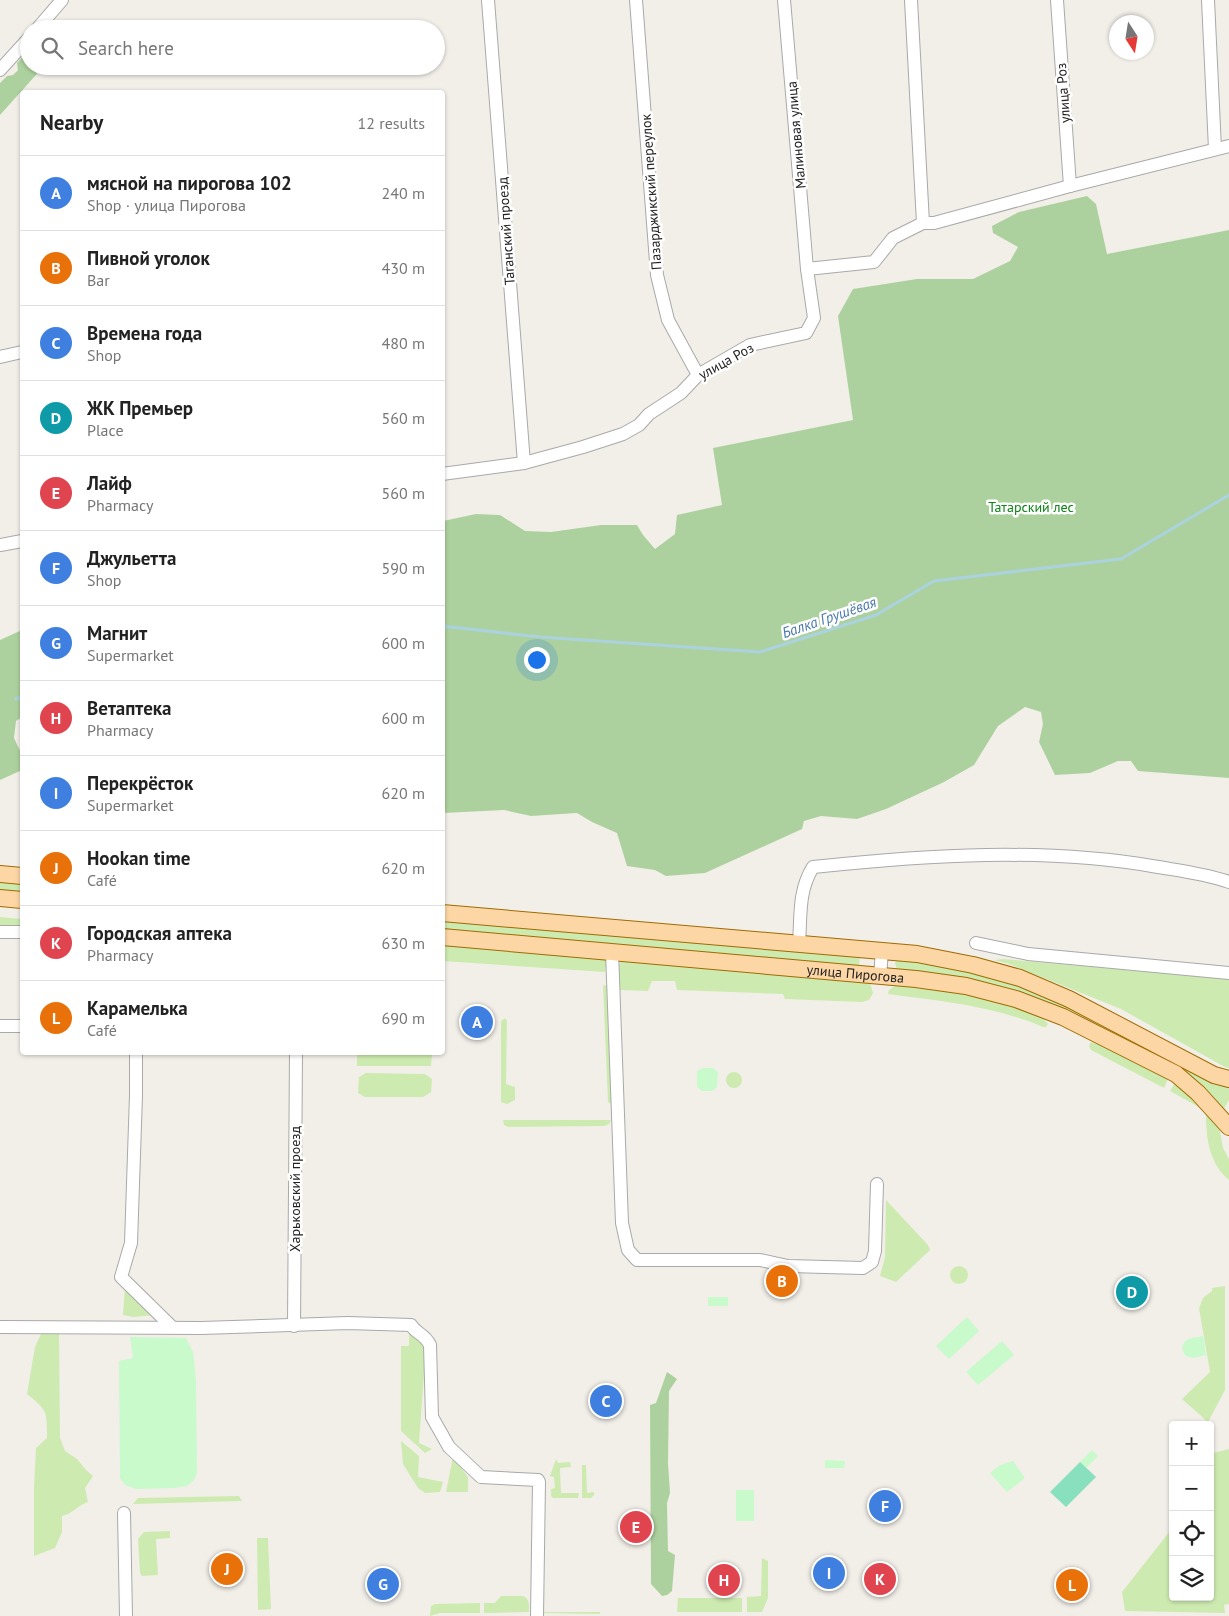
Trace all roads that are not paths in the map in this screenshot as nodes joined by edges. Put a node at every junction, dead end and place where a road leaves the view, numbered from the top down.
1 (62, 0) edge
2 (488, 0) edge
3 (636, 0) edge
4 (784, 0) edge
5 (911, 0) edge
6 (1057, 0) edge
7 (1208, 0) edge
8 (45, 20) edge
9 (20, 48) edge
10 (0, 70) edge
11 (1229, 146) edge
12 (1215, 149) junction
13 (1070, 186) junction
14 (923, 223) junction
15 (807, 269) junction
16 (20, 352) edge
17 (0, 357) edge
18 (698, 375) junction
19 (524, 463) junction
20 (445, 474) edge
21 (20, 541) edge
22 (0, 545) edge
23 (0, 874) edge
24 (20, 876) edge
25 (1229, 882) edge
26 (0, 898) edge
27 (20, 900) edge
28 (445, 913) edge
29 (0, 932) edge
30 (20, 932) edge
31 (445, 937) edge
32 (976, 943) dead end
33 (799, 944) junction
34 (882, 951) junction
35 (612, 952) junction
36 (1229, 973) edge
37 (880, 976) junction
38 (0, 1026) edge
39 (20, 1026) edge
40 (136, 1055) edge
41 (296, 1055) edge
42 (1229, 1079) edge
43 (1229, 1127) edge
44 (877, 1184) dead end
45 (294, 1326) junction
46 (0, 1327) edge
47 (172, 1327) junction
48 (124, 1513) dead end
49 (126, 1616) edge
50 (537, 1616) edge

1 - 8 street
2 - 19 street, Таганский проезд
3 - 18 street, Пазарджикский переулок
4 - 15 street, Малиновая улица
5 - 14 street
6 - 13 street, улица Роз
7 - 12 street
9 - 10 street
11 - 12 street
12 - 13 street
13 - 14 street
14 - 15 street
15 - 18 street, улица Роз
16 - 17 street
18 - 19 street, улица Роз
19 - 20 street, улица Роз
21 - 22 street
23 - 24 main road
25 - 33 street, улица Пирогова
26 - 27 main road
28 - 33 main road, улица Пирогова
29 - 30 street
31 - 35 main road, улица Пирогова
32 - 36 street
33 - 34 main road, улица Пирогова
34 - 37 street
34 - 42 main road, улица Пирогова
35 - 37 main road, улица Пирогова
35 - 44 street
37 - 43 main road, улица Пирогова
38 - 39 street
40 - 47 street
41 - 45 street, Харьковский проезд
45 - 47 street
45 - 50 street
46 - 47 street
48 - 49 street

